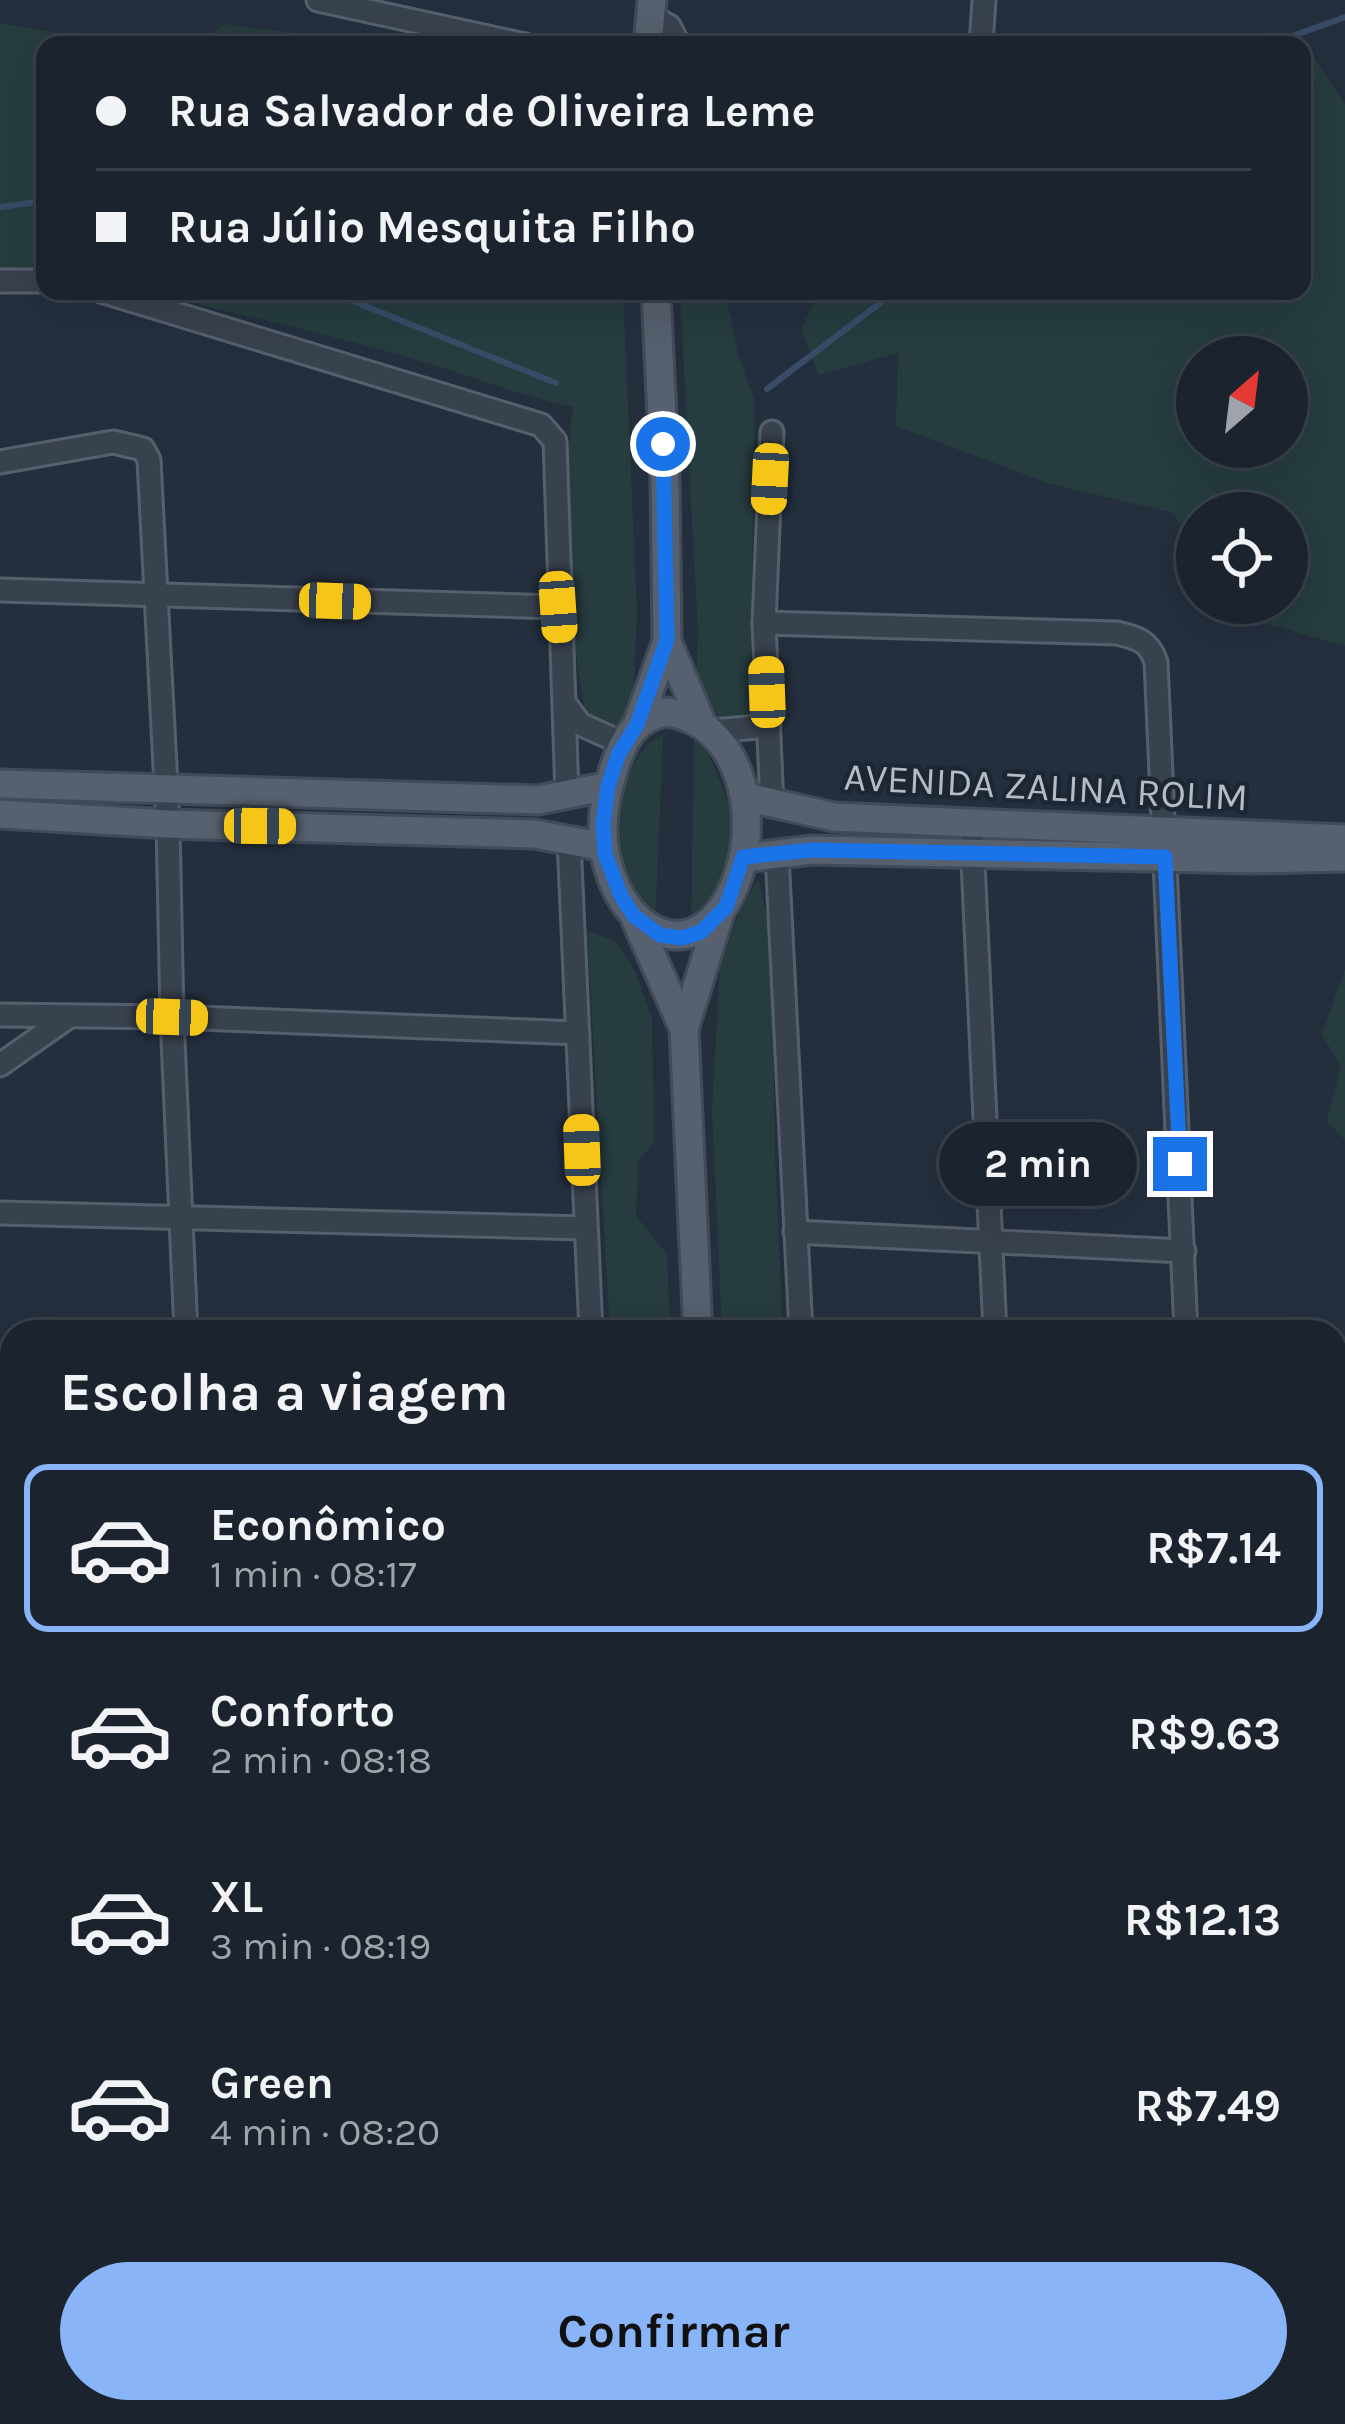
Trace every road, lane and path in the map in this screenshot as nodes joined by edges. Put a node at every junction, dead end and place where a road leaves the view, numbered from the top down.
1 (318, 0) edge
2 (984, 0) edge
3 (651, 8) edge
4 (484, 36) edge
5 (674, 36) edge
6 (982, 36) edge
7 (0, 281) edge
8 (36, 281) edge
9 (131, 300) edge
10 (656, 300) edge
11 (772, 432) dead end
12 (0, 463) edge
13 (0, 590) edge
14 (156, 596) junction
15 (558, 607) junction
16 (764, 622) junction
17 (667, 640) junction
18 (566, 704) junction
19 (769, 726) junction
20 (706, 727) junction
21 (630, 735) junction
22 (0, 784) edge
23 (608, 786) junction
24 (165, 788) junction
25 (567, 795) junction
26 (759, 801) junction
27 (0, 814) edge
28 (972, 823) junction
29 (168, 824) junction
30 (1345, 839) edge
31 (569, 840) junction
32 (1163, 844) junction
33 (604, 847) junction
34 (973, 853) junction
35 (777, 854) junction
36 (743, 857) junction
37 (1345, 857) edge
38 (634, 916) junction
39 (719, 916) junction
40 (0, 1015) edge
41 (172, 1017) junction
42 (67, 1018) junction
43 (684, 1029) junction
44 (578, 1033) junction
45 (0, 1065) edge
46 (0, 1214) edge
47 (179, 1216) junction
48 (585, 1228) junction
49 (795, 1232) junction
50 (992, 1244) junction
51 (1184, 1251) junction
52 (185, 1320) edge
53 (590, 1320) edge
54 (697, 1320) edge
55 (800, 1320) edge
56 (995, 1320) edge
57 (1186, 1320) edge

1 - 4 street
2 - 6 street
3 - 5 street
7 - 8 street
9 - 15 street
10 - 17 main road
11 - 16 street
12 - 14 street
13 - 14 street
14 - 15 street
14 - 24 street
15 - 18 street
16 - 19 street
16 - 32 street
17 - 20 main road
17 - 21 main road
18 - 21 street
18 - 25 street
19 - 20 street
19 - 26 street
20 - 21 main road
20 - 26 main road
21 - 23 main road
22 - 24 main road
23 - 25 main road
23 - 33 main road
24 - 25 main road
24 - 29 street
26 - 28 main road, AVENIDA ZALINA ROLIM
26 - 36 main road
27 - 29 main road
28 - 32 main road, AVENIDA ZALINA ROLIM
28 - 34 street
29 - 31 main road
29 - 41 street
30 - 32 main road, AVENIDA ZALINA ROLIM
31 - 33 main road
31 - 44 street
32 - 34 main road, AVENIDA ZALINA ROLIM
32 - 37 main road, AVENIDA ZALINA ROLIM
32 - 51 street
33 - 38 main road
34 - 35 main road, AVENIDA ZALINA ROLIM
34 - 50 street
35 - 36 main road, AVENIDA ZALINA ROLIM
35 - 49 street
36 - 39 main road
38 - 39 main road
38 - 43 main road
39 - 43 main road
40 - 42 street
41 - 42 street
41 - 44 street
41 - 47 street
42 - 45 street
43 - 54 main road
44 - 48 street
46 - 47 street
47 - 48 street
47 - 52 street
48 - 53 street
49 - 50 street
49 - 55 street
50 - 51 street
50 - 56 street
51 - 57 street

